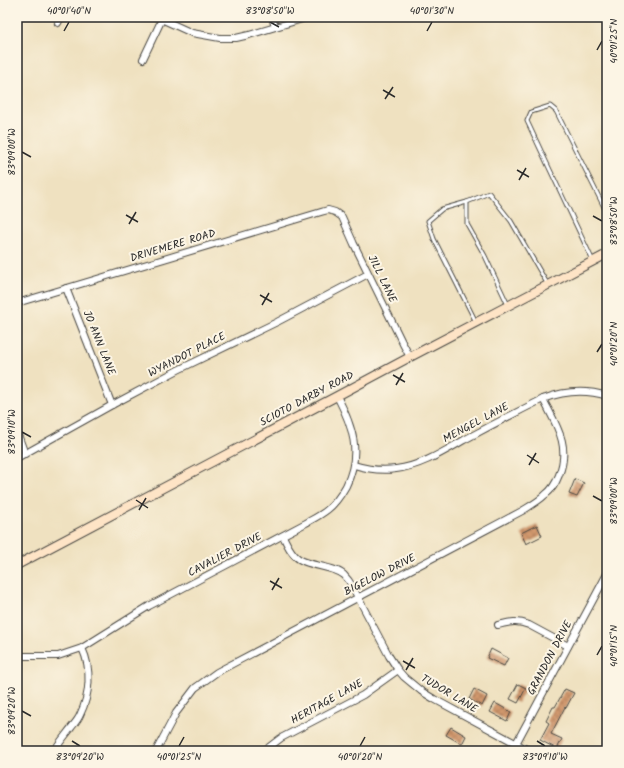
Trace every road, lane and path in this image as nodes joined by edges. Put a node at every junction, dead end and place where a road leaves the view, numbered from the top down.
1 (272, 17) edge
2 (309, 17) edge
3 (159, 18) edge
4 (275, 27) junction
5 (143, 59) dead end
6 (467, 202) junction
7 (335, 212) joint
8 (607, 213) edge
9 (607, 254) edge
10 (593, 261) junction
11 (368, 274) junction
12 (548, 285) junction
13 (66, 288) junction
14 (17, 303) edge
15 (508, 306) junction
16 (476, 322) junction
17 (410, 357) junction
18 (337, 396) junction
19 (607, 396) edge
20 (543, 399) junction
21 (112, 405) junction
22 (17, 432) edge
23 (25, 454) junction
24 (17, 458) edge
25 (354, 465) junction
26 (283, 536) junction
27 (17, 565) edge
28 (607, 574) edge
29 (357, 598) junction
30 (498, 626) dead end
31 (568, 646) junction
32 (82, 648) junction
33 (17, 655) edge
34 (398, 670) junction
35 (516, 743) junction
36 (54, 751) edge
37 (156, 751) edge
38 (264, 751) edge
39 (512, 751) edge
40 (530, 751) edge

1 - 4 street
2 - 4 street
3 - 4 street
3 - 5 street
6 - 12 lane
6 - 15 lane
6 - 16 lane
7 - 11 street, JILL LANE
7 - 13 street, DRIVEMERE ROAD
8 - 10 lane
9 - 10 main road, SCIOTO DARBY ROAD
10 - 12 main road, SCIOTO DARBY ROAD
11 - 17 street, JILL LANE
11 - 21 street, WYANDOT PLACE
12 - 15 main road, SCIOTO DARBY ROAD
13 - 14 street, DRIVEMERE ROAD
13 - 21 street, JO ANN LANE
15 - 16 main road, SCIOTO DARBY ROAD
16 - 17 main road, SCIOTO DARBY ROAD
17 - 18 main road, SCIOTO DARBY ROAD
18 - 25 street, CAVALIER DRIVE
18 - 27 main road, SCIOTO DARBY ROAD
19 - 20 street, MENGEL LANE
20 - 25 street, MENGEL LANE
20 - 29 street, BIGELOW DRIVE
21 - 23 street, WYANDOT PLACE
22 - 23 street
23 - 24 street, WYANDOT PLACE
25 - 26 street, CAVALIER DRIVE
26 - 29 street, TUDOR LANE
26 - 32 street, CAVALIER DRIVE
28 - 31 street, GRANDON DRIVE
29 - 34 street, TUDOR LANE
29 - 37 street, BIGELOW DRIVE
30 - 31 street
31 - 35 street, GRANDON DRIVE
32 - 33 street, CAVALIER DRIVE
32 - 36 street
34 - 35 street, TUDOR LANE
34 - 38 street, HERITAGE LANE
35 - 39 street, GRANDON DRIVE
35 - 40 street, TUDOR LANE

